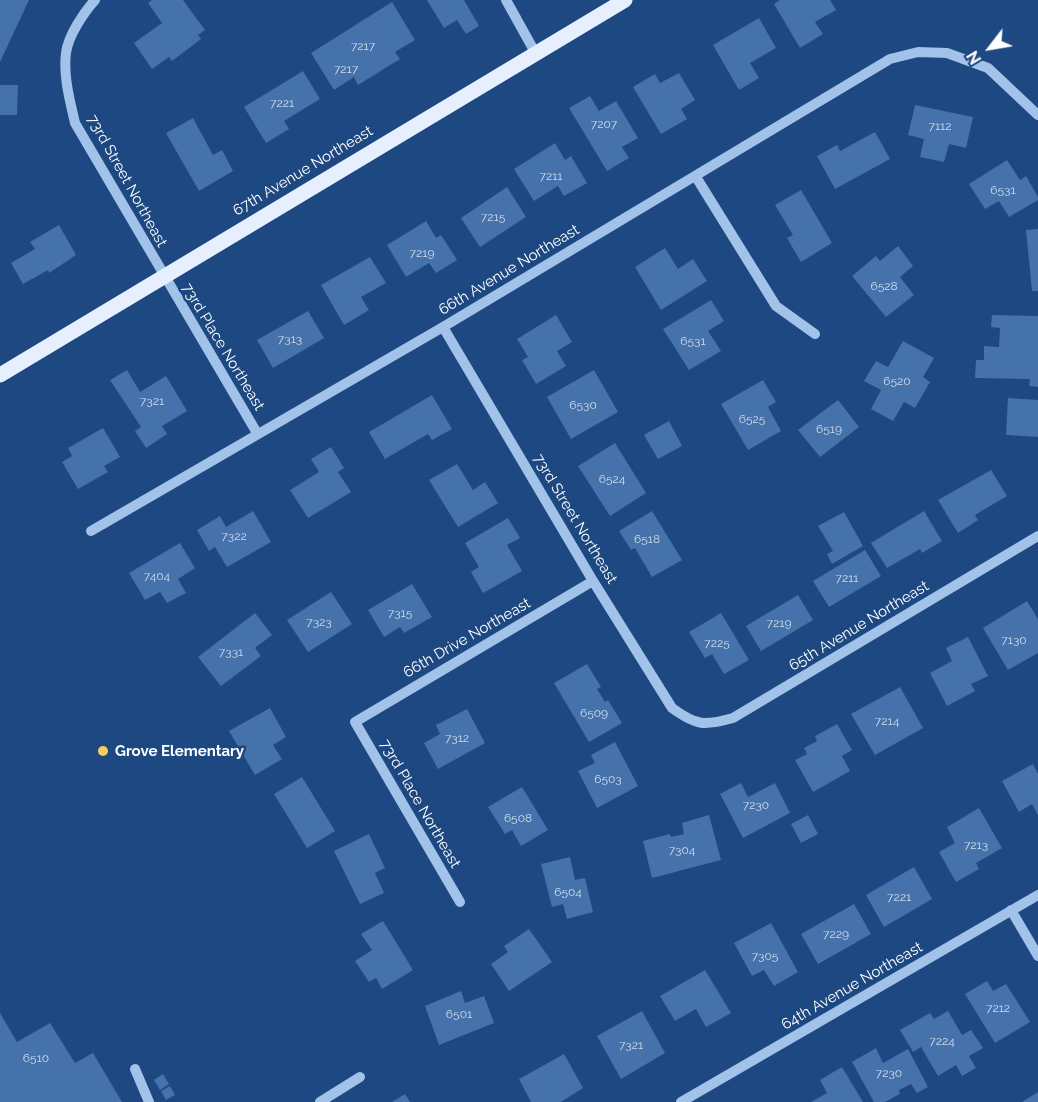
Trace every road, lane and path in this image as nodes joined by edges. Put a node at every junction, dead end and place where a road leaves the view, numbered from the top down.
1 (95, 0) edge
2 (506, 0) edge
3 (625, 0) edge
4 (536, 54) junction
5 (1038, 115) edge
6 (696, 177) junction
7 (163, 276) junction
8 (443, 327) junction
9 (815, 334) dead end
10 (0, 375) edge
11 (257, 433) junction
12 (91, 531) dead end
13 (1038, 536) edge
14 (593, 581) junction
15 (689, 720) joint
16 (355, 722) joint
17 (1038, 895) edge
18 (460, 902) dead end
19 (1011, 910) junction
20 (1038, 956) edge
21 (135, 1069) dead end
22 (360, 1077) dead end
23 (149, 1102) edge
24 (320, 1102) edge
25 (681, 1102) edge

1 - 7 street, 73rd Street Northeast
2 - 4 street
3 - 4 main road, 67th Avenue Northeast
4 - 7 main road, 67th Avenue Northeast
5 - 6 street, 66th Avenue Northeast
6 - 8 street, 66th Avenue Northeast
6 - 9 street
7 - 10 main road, 67th Avenue Northeast
7 - 11 street, 73rd Place Northeast
8 - 11 street, 66th Avenue Northeast
8 - 14 street, 73rd Street Northeast
11 - 12 street, 66th Avenue Northeast
13 - 15 street, 65th Avenue Northeast
14 - 15 street, 73rd Street Northeast
14 - 16 street, 66th Drive Northeast
16 - 18 street, 73rd Place Northeast
17 - 19 street, 64th Avenue Northeast
19 - 20 street
19 - 25 street, 64th Avenue Northeast
21 - 23 street
22 - 24 street

